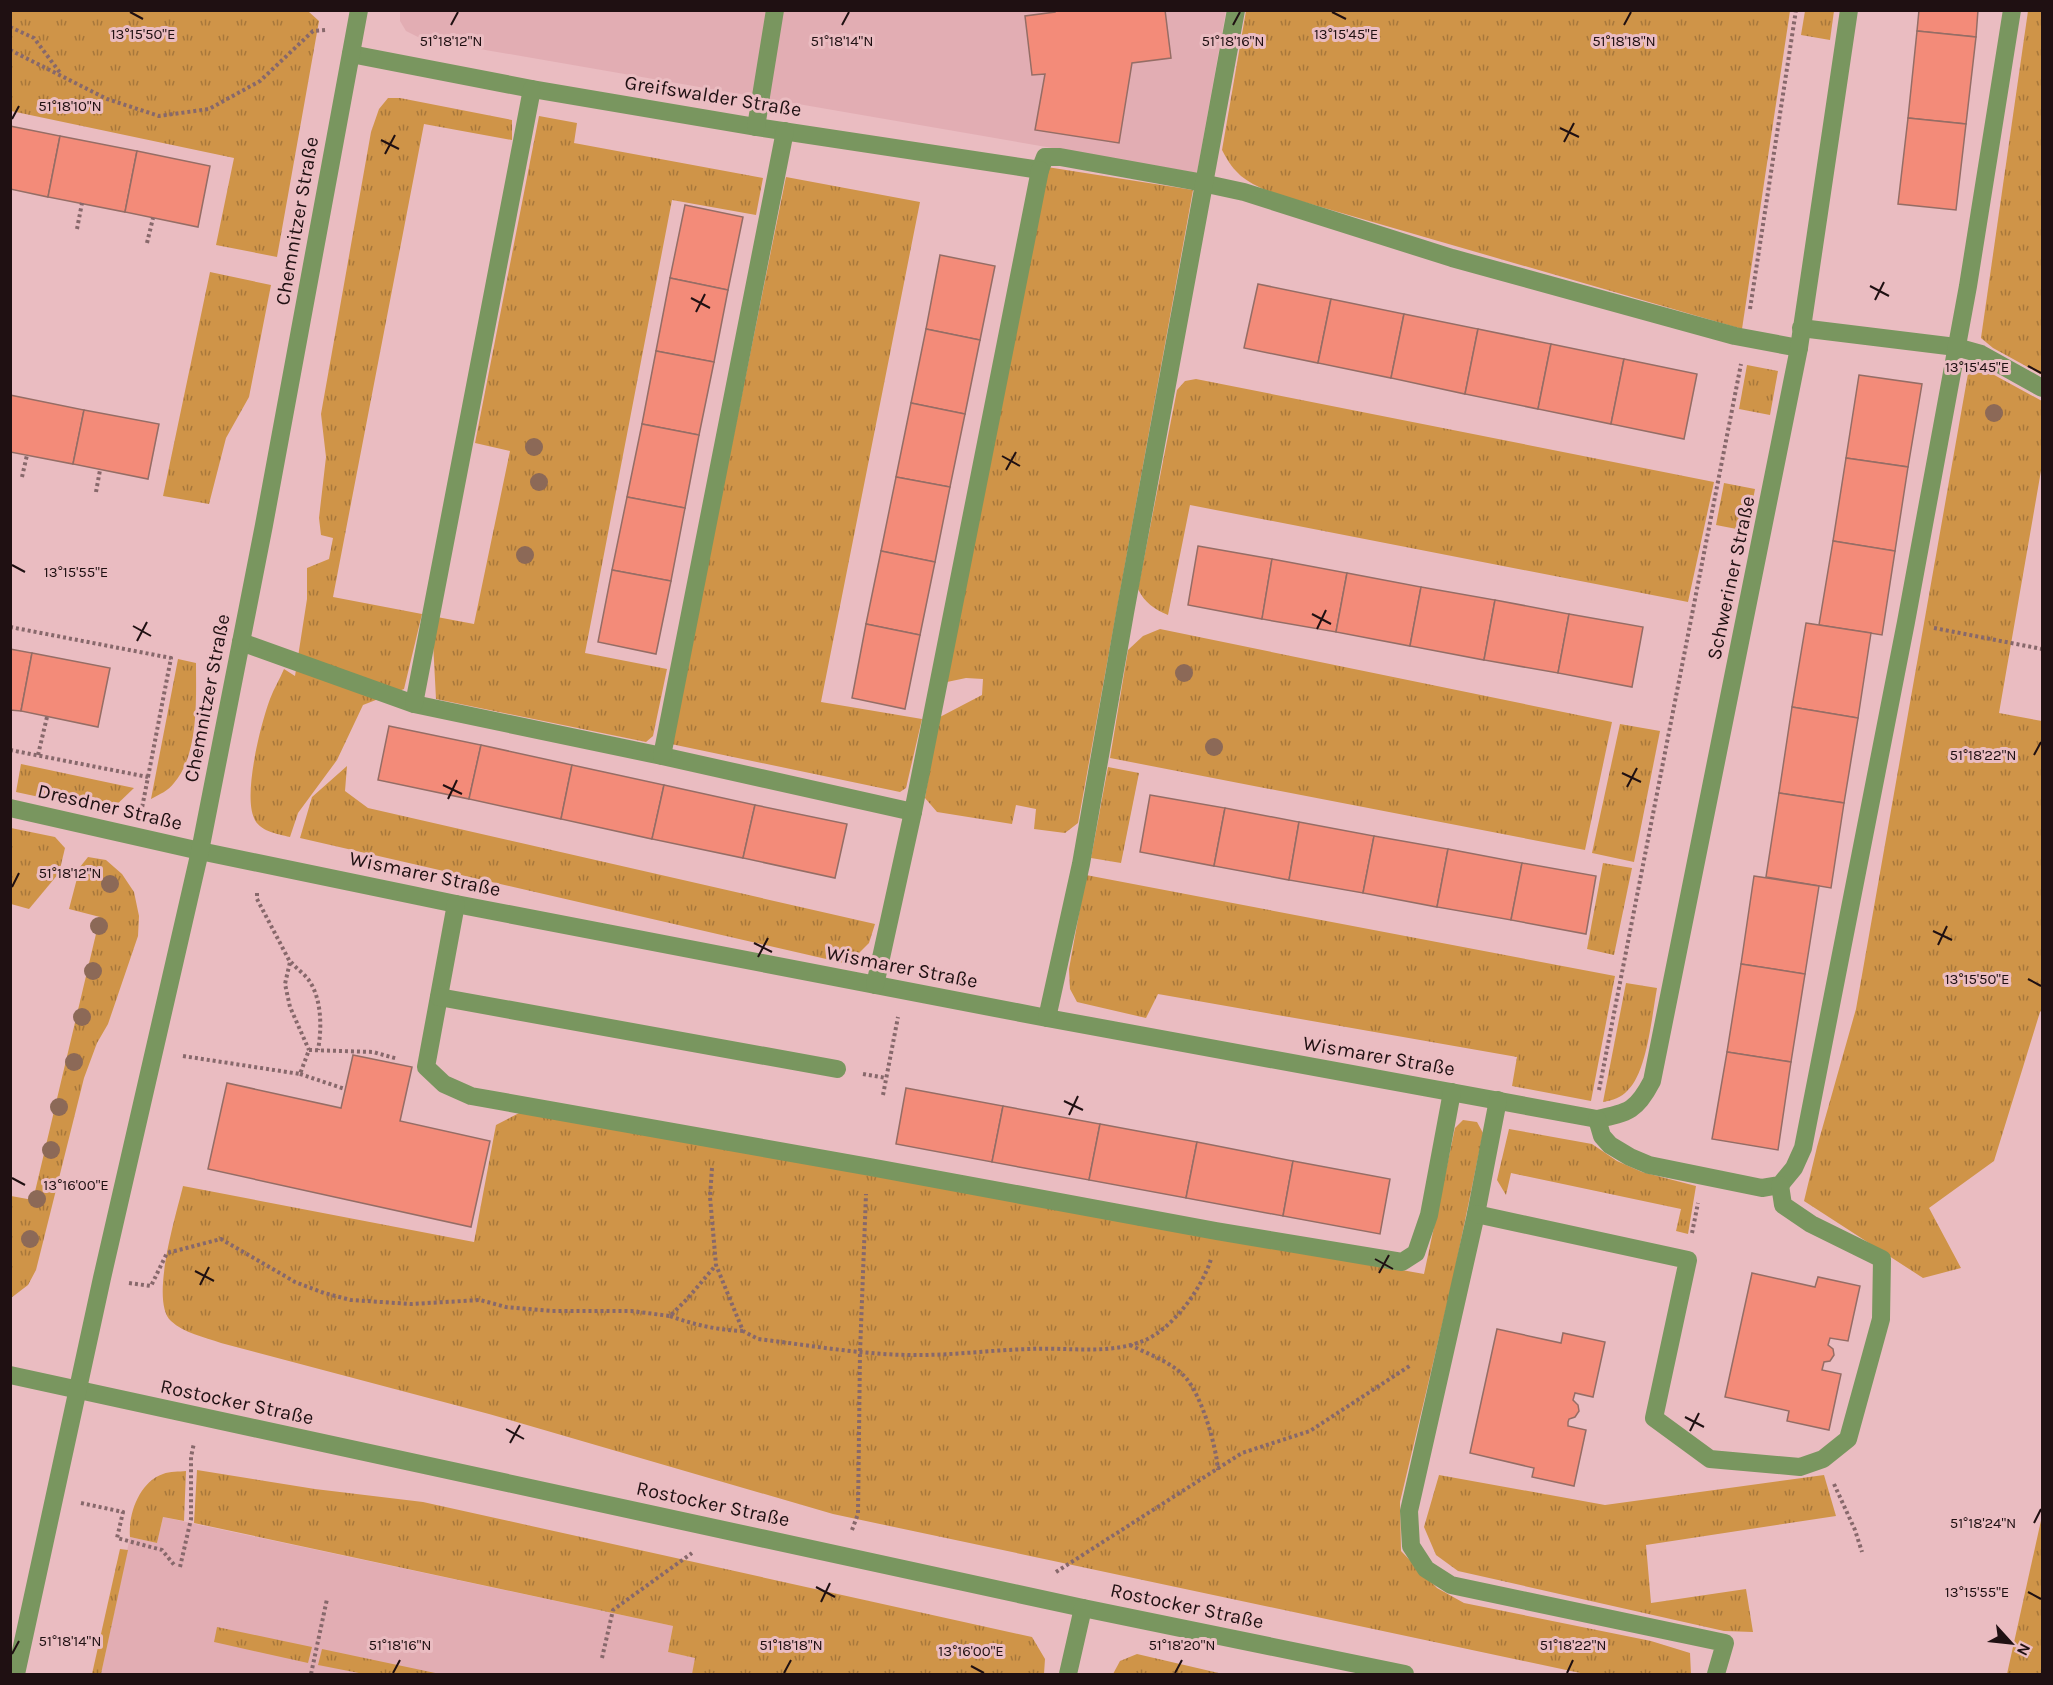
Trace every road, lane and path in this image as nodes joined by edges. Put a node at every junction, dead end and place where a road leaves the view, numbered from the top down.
1 (775, 10) edge
2 (1236, 10) edge
3 (1796, 10) edge
4 (1849, 10) edge
5 (2012, 10) edge
6 (358, 18) edge
7 (10, 27) edge
8 (10, 50) edge
9 (351, 54) junction
10 (62, 75) junction
11 (532, 88) junction
12 (756, 127) junction
13 (785, 131) junction
14 (1040, 170) junction
15 (1204, 183) junction
16 (82, 203) dead end
17 (153, 218) dead end
18 (77, 229) dead end
19 (147, 243) dead end
20 (1801, 328) junction
21 (1746, 338) junction
22 (1956, 347) junction
23 (1799, 348) junction
24 (2043, 388) edge
25 (27, 455) dead end
26 (100, 470) dead end
27 (22, 477) dead end
28 (96, 492) dead end
29 (1906, 622) junction
30 (10, 627) edge
31 (241, 642) junction
32 (2043, 648) edge
33 (414, 704) junction
34 (47, 717) dead end
35 (10, 750) edge
36 (38, 755) junction
37 (662, 756) junction
38 (148, 777) junction
39 (10, 808) edge
40 (913, 812) junction
41 (136, 836) junction
42 (200, 851) junction
43 (255, 862) junction
44 (456, 904) junction
45 (290, 962) junction
46 (874, 985) junction
47 (904, 990) junction
48 (439, 997) junction
49 (1047, 1018) junction
50 (153, 1050) junction
51 (309, 1050) junction
52 (318, 1050) junction
53 (397, 1059) dead end
54 (837, 1069) dead end
55 (300, 1074) junction
56 (345, 1089) dead end
57 (1452, 1092) junction
58 (883, 1095) dead end
59 (1498, 1100) junction
60 (1597, 1119) junction
61 (714, 1140) junction
62 (870, 1167) junction
63 (1703, 1175) junction
64 (1780, 1185) junction
65 (1476, 1214) junction
66 (1216, 1231) junction
67 (1688, 1260) junction
68 (716, 1265) junction
69 (102, 1278) junction
70 (670, 1316) junction
71 (743, 1331) junction
72 (1447, 1342) junction
73 (1129, 1345) junction
74 (860, 1353) junction
75 (10, 1375) edge
76 (78, 1390) junction
77 (200, 1417) junction
78 (1823, 1459) junction
79 (1218, 1470) junction
80 (55, 1497) junction
81 (699, 1524) junction
82 (1862, 1552) dead end
83 (842, 1554) junction
84 (175, 1566) dead end
85 (180, 1567) dead end
86 (1022, 1593) junction
87 (327, 1599) dead end
88 (1083, 1608) junction
89 (602, 1658) dead end
90 (16, 1674) edge
91 (311, 1674) edge
92 (1068, 1674) edge
93 (1405, 1674) edge
94 (1716, 1674) edge

1 - 12 street
2 - 15 street
3 - 21 path
4 - 20 street, Schweriner Straße
5 - 22 street
6 - 9 street, Chemnitzer Straße
6 - 10 path
7 - 10 path
8 - 10 path
9 - 11 street, Greifswalder Straße
9 - 31 street, Chemnitzer Straße
11 - 12 street, Greifswalder Straße
11 - 33 street
12 - 13 street, Greifswalder Straße
13 - 14 street, Greifswalder Straße
13 - 37 street
14 - 15 street
14 - 40 street
15 - 21 street
15 - 49 street
16 - 18 path
17 - 19 path
20 - 22 street
20 - 23 street, Schweriner Straße
21 - 23 street
21 - 60 path
22 - 24 street
22 - 29 street
23 - 60 street, Schweriner Straße
25 - 27 path
26 - 28 path
29 - 32 path
29 - 64 street
30 - 38 path
31 - 33 street
31 - 42 street, Chemnitzer Straße
33 - 37 street
34 - 36 path
35 - 36 path
36 - 38 path
37 - 40 street
38 - 41 path
39 - 41 street, Dresdner Straße
40 - 46 street
41 - 42 street, Dresdner Straße
42 - 43 street, Wismarer Straße
42 - 50 street, Chemnitzer Straße
43 - 44 street, Wismarer Straße
43 - 45 path
44 - 46 street, Wismarer Straße
44 - 48 street
45 - 51 path
45 - 52 path
46 - 47 street, Wismarer Straße
47 - 49 street, Wismarer Straße
47 - 58 path
48 - 54 street
48 - 61 street
49 - 57 street, Wismarer Straße
50 - 55 path
50 - 69 street, Chemnitzer Straße
51 - 52 path
51 - 55 path
52 - 53 path
55 - 56 path
57 - 59 street, Wismarer Straße
57 - 66 street
59 - 60 street, Wismarer Straße
59 - 65 street
60 - 63 street
61 - 62 street
61 - 68 path
62 - 66 street
62 - 74 path
63 - 64 street
63 - 67 path
64 - 78 street
65 - 67 street
65 - 72 street
66 - 73 path
67 - 78 street
68 - 70 path
68 - 71 path
69 - 70 path
69 - 76 street, Chemnitzer Straße
70 - 71 path
71 - 74 path
72 - 79 path
72 - 94 street
73 - 74 path
73 - 79 path
74 - 83 path
75 - 76 street, Rostocker Straße
76 - 77 street, Rostocker Straße
76 - 80 street, Chemnitzer Straße
77 - 81 street, Rostocker Straße
77 - 85 path
78 - 82 path
79 - 86 path
80 - 84 path
80 - 90 street, Chemnitzer Straße
81 - 83 street, Rostocker Straße
81 - 89 path
83 - 86 street, Rostocker Straße
86 - 88 street, Rostocker Straße
87 - 91 path
88 - 92 street
88 - 93 street, Rostocker Straße

